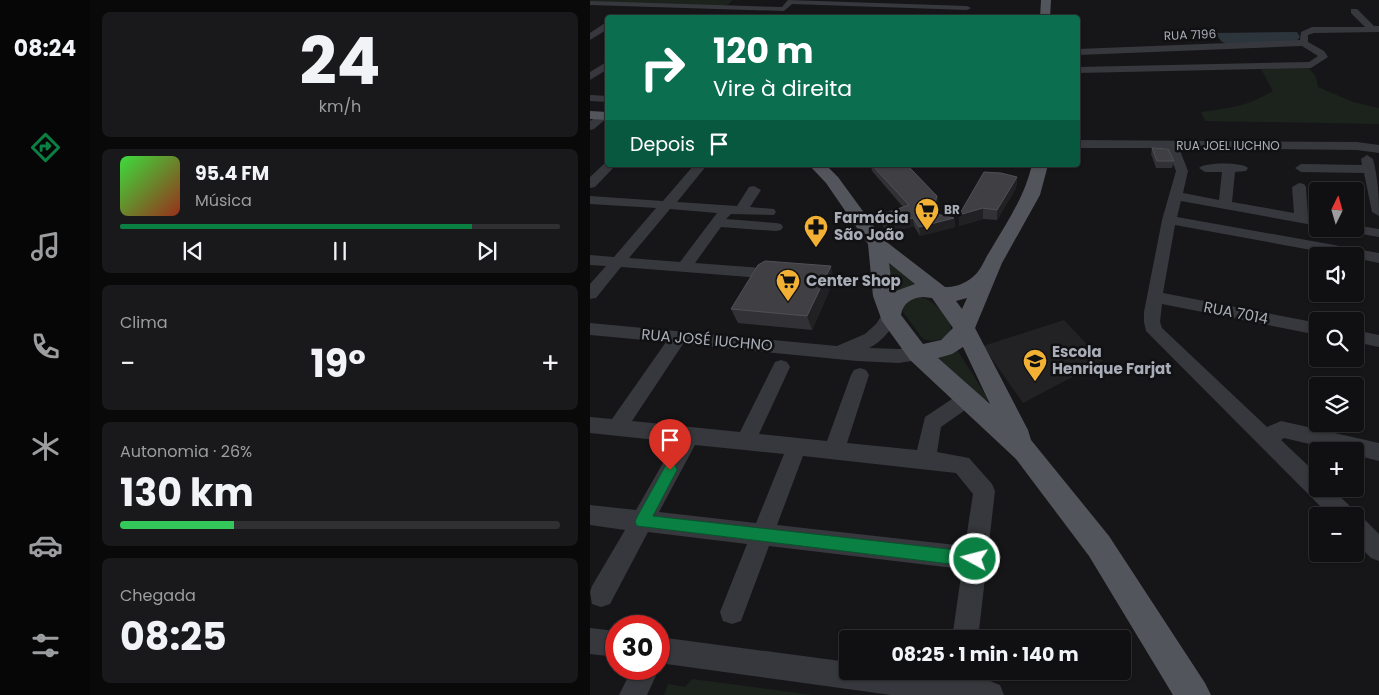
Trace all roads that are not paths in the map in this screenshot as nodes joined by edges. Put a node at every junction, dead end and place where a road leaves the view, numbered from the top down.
1 (737, 0) edge
2 (1046, 0) edge
3 (791, 1) edge
4 (590, 3) edge
5 (729, 8) junction
6 (967, 8) edge
7 (1354, 11) dead end
8 (1045, 15) edge
9 (605, 23) edge
10 (1376, 29) edge
11 (590, 37) edge
12 (1304, 43) junction
13 (1080, 52) edge
14 (605, 66) edge
15 (1080, 70) edge
16 (590, 76) edge
17 (590, 98) edge
18 (605, 98) edge
19 (600, 116) edge
20 (590, 127) edge
21 (1080, 144) edge
22 (1172, 146) junction
23 (1379, 149) edge
24 (608, 167) edge
25 (699, 167) edge
26 (819, 167) edge
27 (1040, 167) edge
28 (1205, 168) dead end
29 (1229, 168) junction
30 (1242, 168) dead end
31 (1301, 168) dead end
32 (590, 184) edge
33 (1299, 187) dead end
34 (754, 190) dead end
35 (1174, 196) junction
36 (590, 200) edge
37 (666, 205) junction
38 (1225, 206) junction
39 (734, 209) junction
40 (769, 212) dead end
41 (1379, 212) edge
42 (1301, 219) junction
43 (1169, 220) junction
44 (1309, 220) edge
45 (717, 223) junction
46 (776, 226) dead end
47 (1364, 231) edge
48 (1379, 233) edge
49 (877, 244) junction
50 (1379, 258) edge
51 (590, 260) edge
52 (617, 262) junction
53 (684, 268) junction
54 (762, 273) edge
55 (984, 278) junction
56 (939, 293) junction
57 (590, 294) edge
58 (1155, 297) junction
59 (890, 316) junction
60 (964, 326) junction
61 (1309, 327) edge
62 (590, 330) edge
63 (678, 338) junction
64 (1364, 338) edge
65 (1379, 341) edge
66 (824, 350) junction
67 (918, 354) junction
68 (781, 367) dead end
69 (860, 375) dead end
70 (968, 398) junction
71 (590, 425) edge
72 (617, 428) junction
73 (690, 435) junction
74 (1266, 439) junction
75 (746, 441) junction
76 (797, 446) junction
77 (834, 450) junction
78 (1024, 450) junction
79 (1379, 452) edge
80 (925, 460) junction
81 (1336, 507) edge
82 (590, 515) edge
83 (642, 522) junction
84 (1364, 535) edge
85 (762, 536) junction
86 (1379, 550) edge
87 (975, 559) junction
88 (601, 596) dead end
89 (732, 612) dead end
90 (966, 630) edge
91 (590, 641) edge
92 (605, 643) edge
93 (670, 652) edge
94 (640, 680) edge
95 (925, 690) edge
96 (633, 695) edge
97 (990, 695) edge
98 (1193, 695) edge

1 - 5 street
2 - 8 main road
3 - 5 street
3 - 6 street
4 - 5 street
7 - 10 street
9 - 11 street
10 - 12 street
12 - 13 street, RUA 7196
12 - 15 street
14 - 16 street
17 - 18 street
19 - 20 street
21 - 22 street, RUA JOEL IUCHNO
22 - 23 street, RUA JOEL IUCHNO
22 - 35 street
24 - 32 street
25 - 37 street
26 - 49 main road
27 - 55 main road
28 - 29 street
29 - 30 street
29 - 38 street
31 - 41 street
33 - 42 street
34 - 39 street
35 - 38 street
35 - 43 street
36 - 37 street
37 - 39 street
37 - 52 street
38 - 42 street
39 - 40 street
39 - 45 street
42 - 44 street
43 - 50 street
43 - 58 street
45 - 46 street
45 - 53 street
47 - 48 street
49 - 56 main road
49 - 59 main road
51 - 52 street
52 - 53 street
52 - 57 street
53 - 54 street
55 - 56 main road
55 - 60 main road
56 - 59 main road
56 - 60 main road
58 - 61 street, RUA 7014
58 - 74 street
59 - 66 street, RUA JOSÉ IUCHNO
59 - 67 main road
60 - 67 main road
60 - 78 main road
62 - 63 street, RUA JOSÉ IUCHNO
63 - 66 street, RUA JOSÉ IUCHNO
63 - 72 street
64 - 65 street
66 - 67 street, RUA JOSÉ IUCHNO
67 - 70 main road
68 - 75 street
69 - 77 street
70 - 78 main road
70 - 80 street
71 - 72 street
72 - 73 street
73 - 75 street
73 - 83 street
74 - 79 street
74 - 81 street
75 - 76 street
76 - 77 street
76 - 85 street
77 - 80 street
78 - 98 main road
80 - 87 street
82 - 83 street
83 - 85 street
83 - 88 street
84 - 86 street
85 - 87 street
85 - 89 street
87 - 90 street
91 - 92 street
93 - 95 street
94 - 96 street
95 - 97 street

